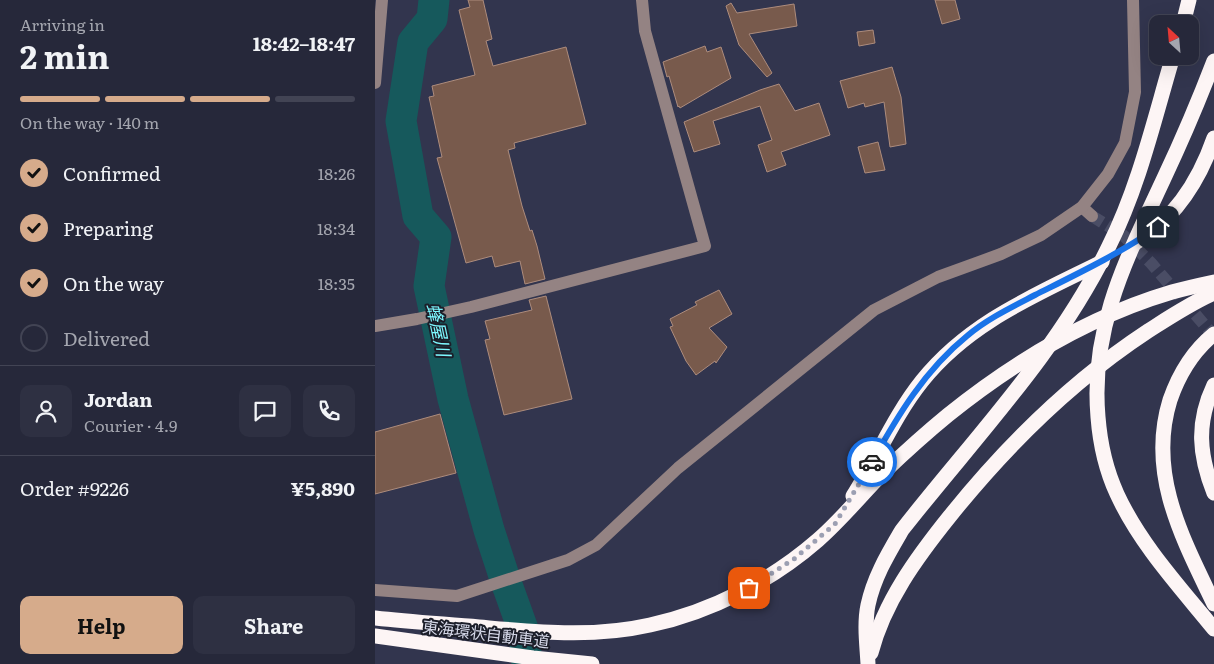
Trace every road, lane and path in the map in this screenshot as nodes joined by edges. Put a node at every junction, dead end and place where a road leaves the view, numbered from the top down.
1 (382, 0) edge
2 (642, 0) edge
3 (1133, 0) edge
4 (1189, 0) edge
5 (1185, 15) edge
6 (1214, 61) edge
7 (1170, 65) edge
8 (375, 83) edge
9 (1214, 138) edge
10 (1082, 207) junction
11 (1092, 216) tunnel mouth
12 (1214, 282) edge
13 (1214, 293) edge
14 (375, 326) edge
15 (1214, 334) edge
16 (1214, 384) edge
17 (1214, 494) edge
18 (835, 524) junction
19 (375, 590) edge
20 (1214, 604) edge
21 (375, 618) edge
22 (1214, 629) edge
23 (375, 636) edge
24 (592, 664) edge
25 (868, 664) edge

1 - 8 street
2 - 14 street
3 - 10 street
4 - 5 highway
6 - 22 highway
7 - 25 highway
9 - 18 highway
10 - 11 street
10 - 19 street
12 - 18 highway
13 - 25 highway
15 - 20 highway
16 - 17 highway
18 - 21 highway
23 - 24 highway, 東海環状自動車道

